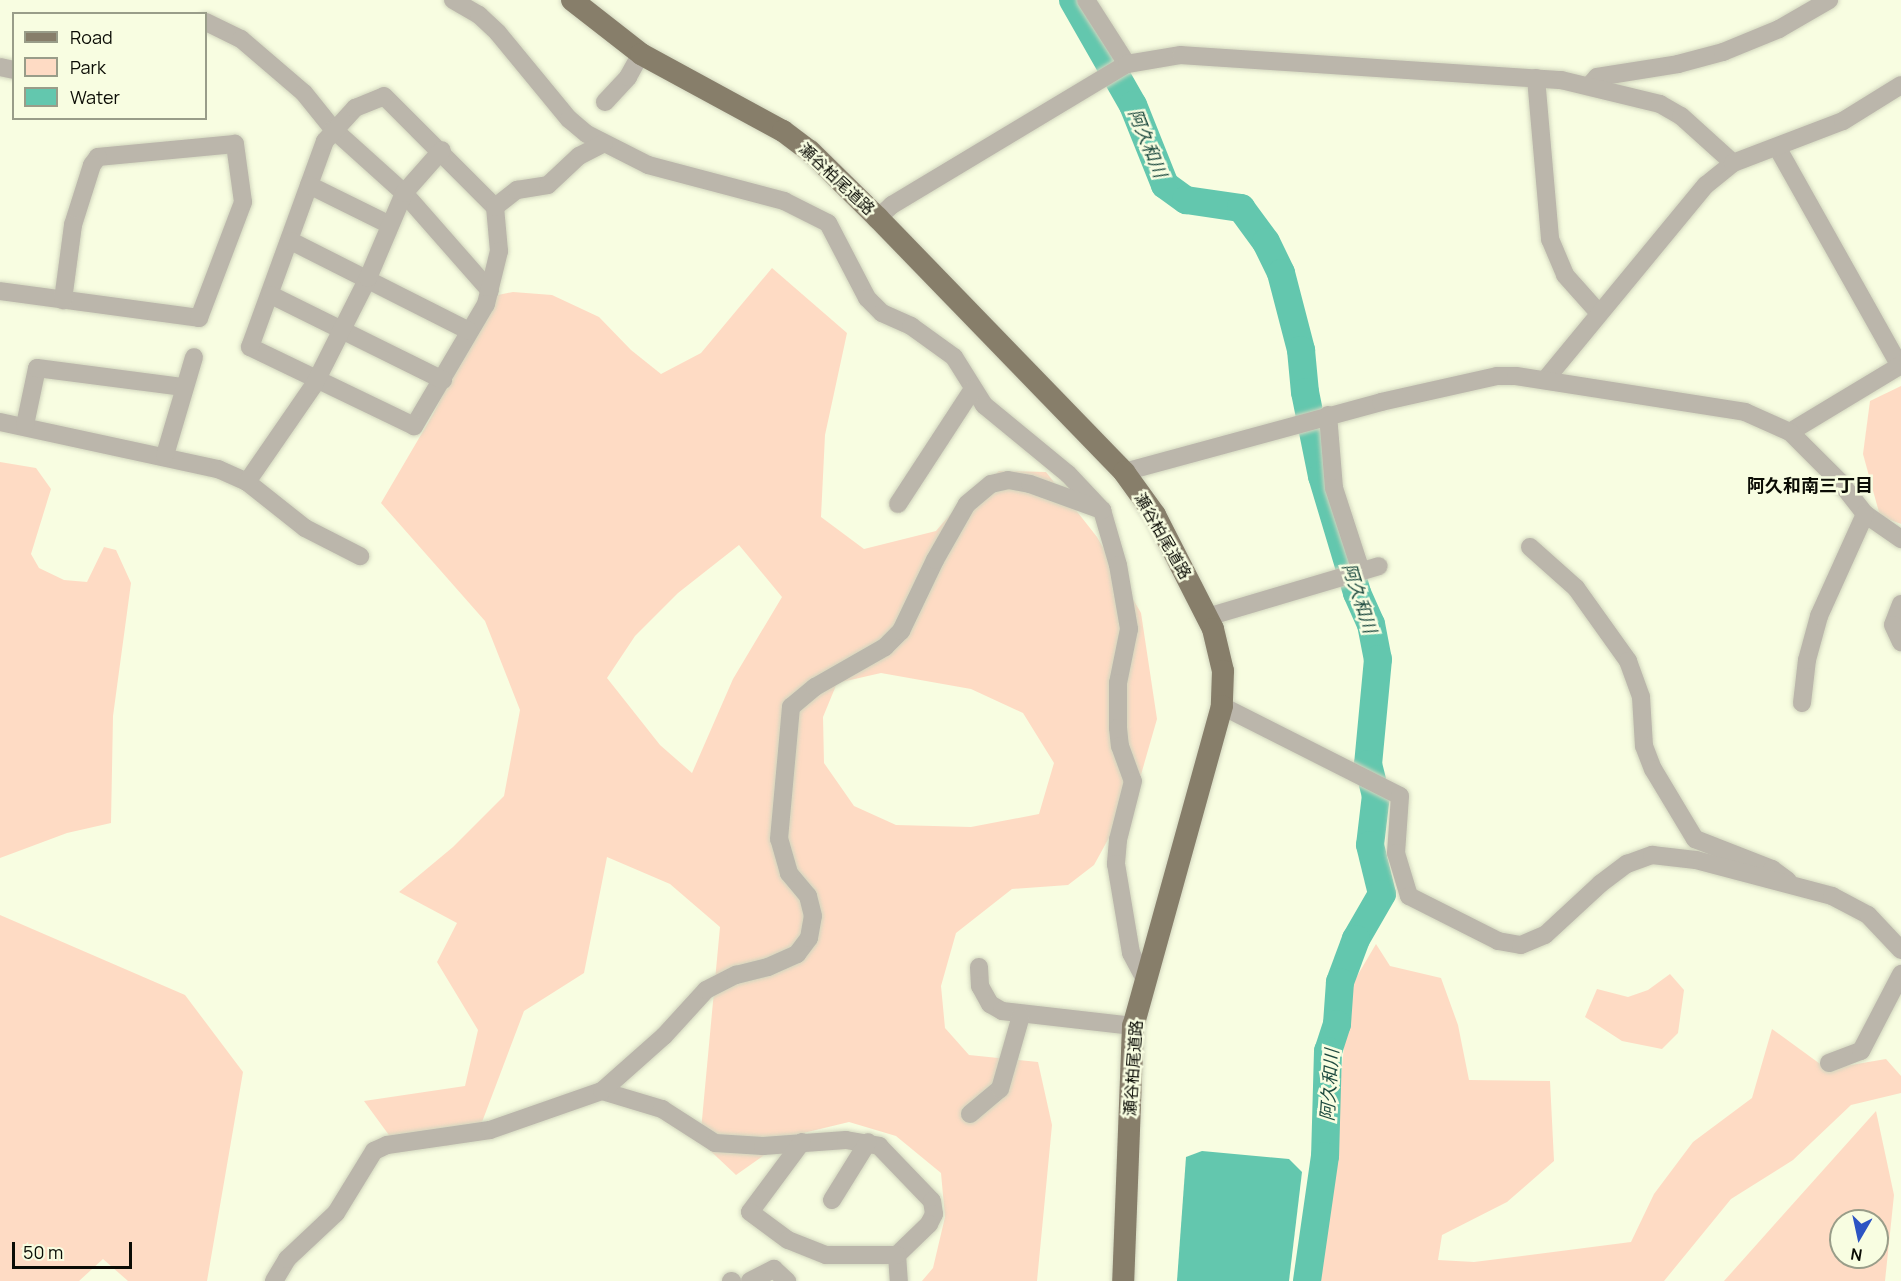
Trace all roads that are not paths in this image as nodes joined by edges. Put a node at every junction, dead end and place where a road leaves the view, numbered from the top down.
1 (453, 0) edge
2 (572, 0) edge
3 (1086, 0) edge
4 (1829, 0) edge
5 (207, 22) edge
6 (641, 54) junction
7 (1117, 70) junction
8 (1536, 78) junction
9 (1901, 85) edge
10 (1589, 86) junction
11 (605, 102) dead end
12 (333, 129) junction
13 (604, 143) junction
14 (1777, 147) junction
15 (442, 150) junction
16 (1733, 163) junction
17 (309, 185) junction
18 (404, 193) junction
19 (495, 207) junction
20 (878, 218) junction
21 (390, 225) junction
22 (291, 241) junction
23 (368, 278) junction
24 (0, 291) edge
25 (490, 291) junction
26 (271, 295) junction
27 (63, 300) junction
28 (1598, 312) junction
29 (343, 328) junction
30 (469, 331) junction
31 (194, 357) dead end
32 (1898, 369) edge
33 (317, 377) junction
34 (442, 380) junction
35 (1545, 380) junction
36 (184, 387) junction
37 (973, 389) junction
38 (1318, 418) junction
39 (0, 422) edge
40 (25, 425) junction
41 (1790, 432) junction
42 (165, 455) junction
43 (1124, 472) junction
44 (247, 482) junction
45 (898, 504) dead end
46 (1102, 510) junction
47 (1865, 514) junction
48 (1901, 539) edge
49 (1530, 547) dead end
50 (360, 556) dead end
51 (1901, 604) edge
52 (1207, 617) junction
53 (1901, 642) edge
54 (1802, 703) dead end
55 (1222, 706) junction
56 (1794, 885) junction
57 (1901, 950) edge
58 (979, 967) dead end
59 (1901, 975) edge
60 (1145, 979) junction
61 (1021, 1016) junction
62 (1133, 1026) junction
63 (1830, 1063) dead end
64 (602, 1091) junction
65 (970, 1114) dead end
66 (802, 1142) junction
67 (868, 1142) junction
68 (832, 1200) dead end
69 (897, 1255) junction
70 (274, 1281) edge
71 (750, 1281) edge
72 (787, 1281) edge
73 (899, 1281) edge
74 (1122, 1281) edge

1 - 13 street
2 - 6 main road, 瀬谷柏尾道路
3 - 7 street
4 - 10 street
5 - 12 street
6 - 11 street
6 - 20 main road, 瀬谷柏尾道路
7 - 8 street
7 - 20 street
8 - 10 street
8 - 28 street
9 - 14 street
10 - 16 street
12 - 15 street
12 - 17 street
12 - 18 street
13 - 19 street
13 - 37 street
14 - 16 street
14 - 32 street
15 - 18 street
15 - 19 street
16 - 28 street
17 - 21 street
17 - 22 street
18 - 21 street
18 - 25 street
19 - 25 street
20 - 43 main road, 瀬谷柏尾道路
21 - 23 street
22 - 23 street
22 - 26 street
23 - 29 street
23 - 30 street
24 - 27 street
25 - 30 street
26 - 29 street
26 - 33 street
27 - 27 street
28 - 35 street
29 - 33 street
29 - 34 street
30 - 34 street
31 - 36 street
32 - 41 street
33 - 34 street
33 - 44 street
35 - 38 street
35 - 41 street
36 - 40 street
36 - 42 street
37 - 45 street
37 - 46 street
38 - 43 street
38 - 52 street
39 - 40 street
40 - 42 street
41 - 47 street
42 - 44 street
43 - 52 main road, 瀬谷柏尾道路
44 - 50 street
46 - 60 street
46 - 64 street
47 - 48 street
47 - 54 street
49 - 56 street
51 - 53 street
52 - 55 main road, 瀬谷柏尾道路
55 - 56 street
55 - 60 main road, 瀬谷柏尾道路
56 - 57 street
58 - 61 street
59 - 63 street
60 - 62 main road, 瀬谷柏尾道路
61 - 62 street
61 - 65 street
62 - 74 main road, 瀬谷柏尾道路
64 - 66 street
64 - 70 street
66 - 67 street
66 - 69 street
67 - 68 street
67 - 69 street
69 - 73 street
71 - 72 street

